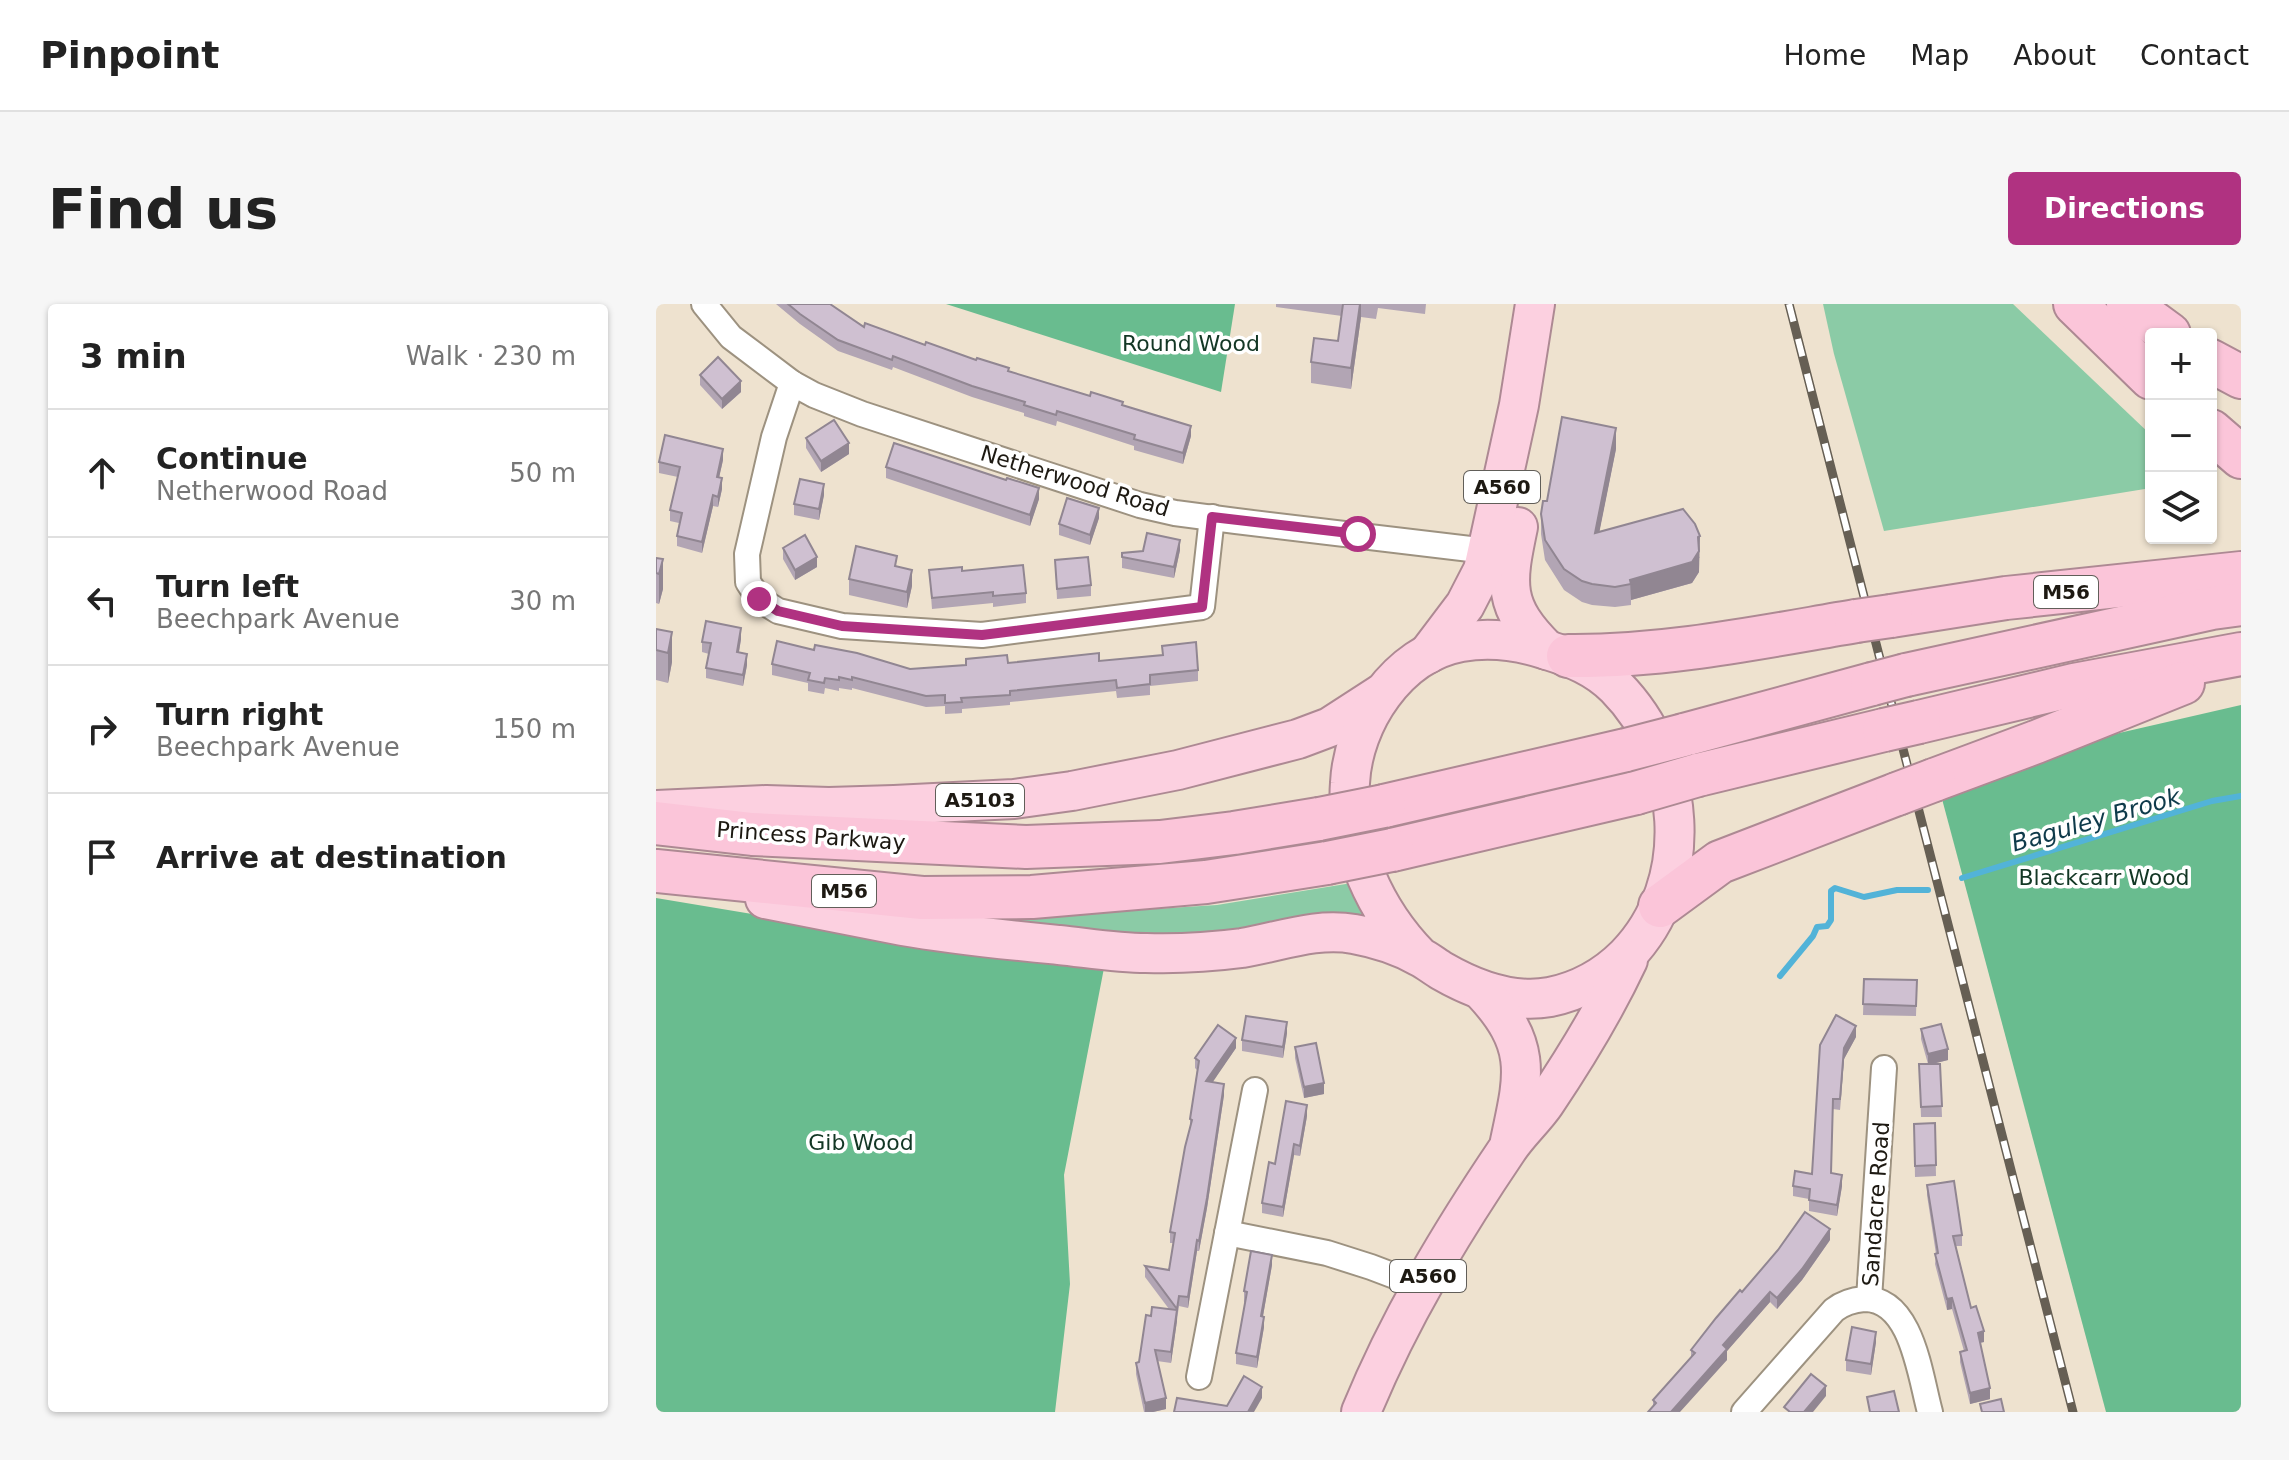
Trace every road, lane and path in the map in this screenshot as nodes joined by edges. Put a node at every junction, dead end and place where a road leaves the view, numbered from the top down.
1 (704, 304) edge
2 (1535, 304) edge
3 (1559, 304) edge
4 (2075, 304) edge
5 (2128, 304) edge
6 (2161, 328) edge
7 (2217, 364) edge
8 (2145, 372) edge
9 (2241, 377) edge
10 (792, 383) junction
11 (2217, 436) edge
12 (2241, 457) edge
13 (1212, 517) junction
14 (1487, 551) junction
15 (2241, 573) edge
16 (2241, 604) edge
17 (1558, 653) junction
18 (1428, 654) junction
19 (2241, 654) edge
20 (2241, 665) edge
21 (1384, 693) junction
22 (656, 811) edge
23 (656, 823) edge
24 (656, 871) edge
25 (656, 878) edge
26 (1660, 906) junction
27 (1635, 947) junction
28 (1420, 957) junction
29 (1483, 992) junction
30 (1884, 1068) dead end
31 (1255, 1090) dead end
32 (1508, 1148) junction
33 (1227, 1233) junction
34 (1421, 1286) junction
35 (1869, 1299) junction
36 (1199, 1377) dead end
37 (1361, 1412) edge
38 (1744, 1412) edge
39 (1930, 1412) edge

1 - 10 street, Netherwood Road
2 - 14 highway, A560
3 - 17 highway, A560
4 - 8 highway
5 - 6 highway
7 - 9 highway
10 - 13 street, Netherwood Road
10 - 13 street
11 - 12 highway
13 - 14 street, Netherwood Road
14 - 18 highway, A560
15 - 17 highway, M56
16 - 23 highway, Princess Parkway / M56, bridge
17 - 18 highway, A560
17 - 26 highway, A560
18 - 21 highway, A560
19 - 24 highway, M56, bridge
20 - 26 highway
21 - 22 highway, A5103
21 - 28 highway, A560
25 - 28 highway
26 - 27 highway, A560
27 - 29 highway, A560
27 - 32 highway, A560
28 - 29 highway, A560
29 - 32 highway, A560
30 - 35 street, Sandacre Road
31 - 33 street
32 - 34 highway, A560
33 - 34 street
33 - 36 street
34 - 37 highway, A560
35 - 38 street
35 - 39 street, Sandacre Road

